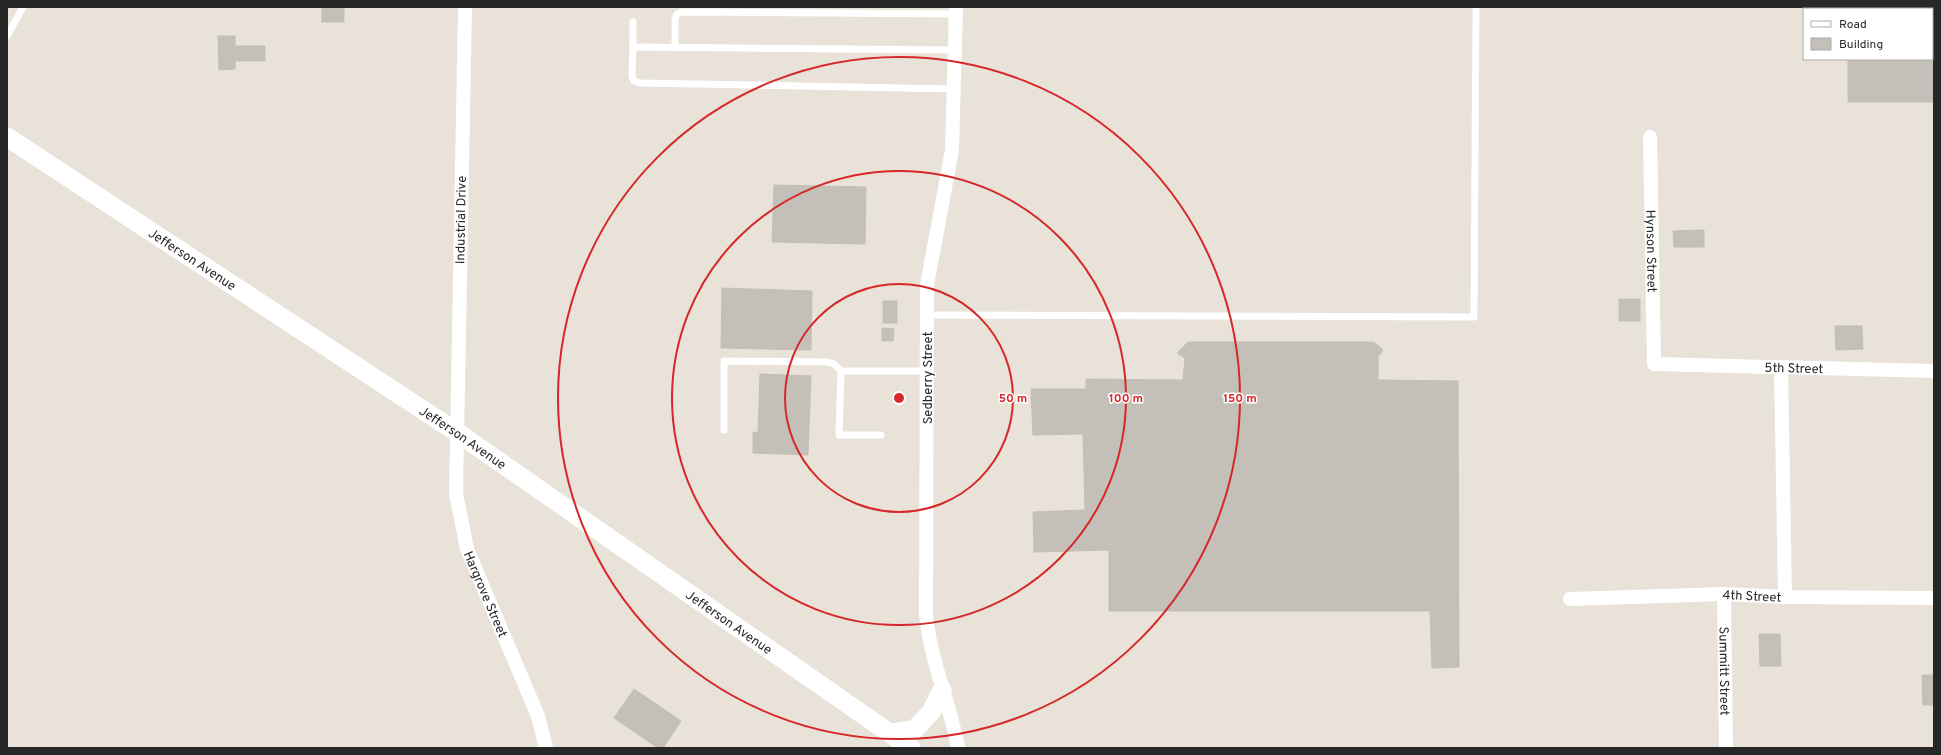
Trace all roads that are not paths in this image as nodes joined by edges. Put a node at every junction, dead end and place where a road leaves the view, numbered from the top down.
1 (23, 7) edge
2 (465, 7) edge
3 (1476, 7) edge
4 (894, 10) edge
5 (955, 11) edge
6 (633, 22) dead end
7 (7, 36) edge
8 (633, 47) junction
9 (675, 47) junction
10 (955, 50) junction
11 (954, 89) junction
12 (7, 137) edge
13 (1650, 137) dead end
14 (928, 315) junction
15 (1654, 364) joint
16 (1781, 367) junction
17 (841, 371) junction
18 (1934, 371) edge
19 (927, 372) junction
20 (724, 430) dead end
21 (458, 433) junction
22 (881, 435) dead end
23 (1724, 594) junction
24 (1785, 597) junction
25 (1934, 598) edge
26 (1570, 599) dead end
27 (942, 690) junction
28 (892, 734) junction
29 (546, 748) edge
30 (911, 748) edge
31 (958, 748) edge
32 (1726, 748) edge

1 - 7 lane
2 - 21 street, Industrial Drive
3 - 14 lane
4 - 5 lane
4 - 9 lane
5 - 10 street, Sedberry Street
6 - 8 lane
8 - 9 lane
8 - 11 lane
9 - 10 lane
10 - 11 street, Sedberry Street
11 - 14 street, Sedberry Street
12 - 21 street, Jefferson Avenue
13 - 15 street, Hynson Street
14 - 19 street, Sedberry Street
15 - 16 street, 5th Street
16 - 18 street, 5th Street
16 - 24 street
17 - 19 lane
17 - 20 lane
17 - 22 lane
19 - 27 street, Sedberry Street
21 - 28 street, Jefferson Avenue
21 - 29 street, Hargrove Street
23 - 24 street, 4th Street
23 - 26 street, 4th Street
23 - 32 street, Summitt Street
24 - 25 street, 4th Street
27 - 28 street
27 - 31 street, Sedberry Street
28 - 30 street, Jefferson Avenue

